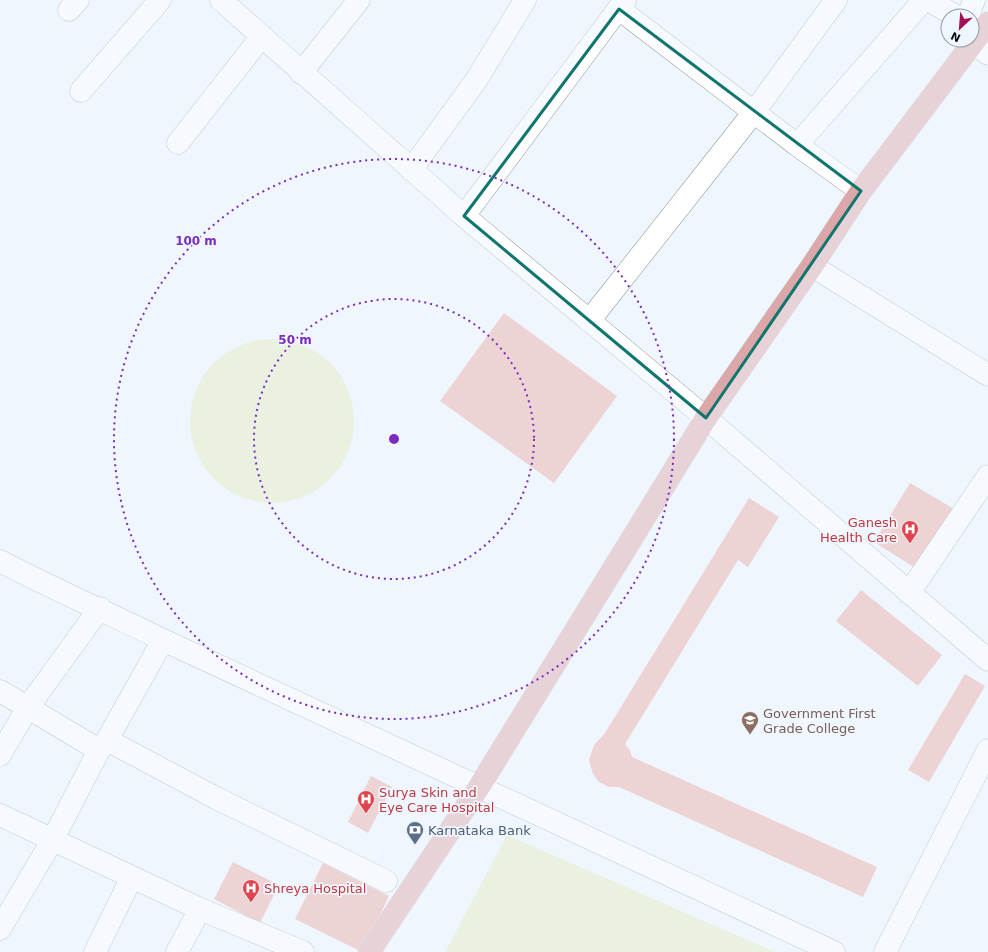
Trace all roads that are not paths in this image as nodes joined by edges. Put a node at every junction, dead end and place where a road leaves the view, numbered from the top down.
1 (160, 0) edge
2 (221, 0) edge
3 (359, 0) edge
4 (525, 0) edge
5 (836, 0) edge
6 (924, 0) edge
7 (928, 0) edge
8 (622, 4) edge
9 (942, 8) edge
10 (262, 36) junction
11 (966, 48) edge
12 (301, 73) junction
13 (81, 91) dead end
14 (754, 112) junction
15 (178, 143) dead end
16 (797, 144) junction
17 (411, 170) junction
18 (861, 191) junction
19 (464, 216) junction
20 (812, 266) junction
21 (589, 321) junction
22 (988, 375) edge
23 (706, 418) junction
24 (988, 476) edge
25 (0, 561) edge
26 (909, 593) junction
27 (100, 608) junction
28 (163, 640) junction
29 (988, 660) edge
30 (0, 691) edge
31 (28, 707) junction
32 (103, 745) junction
33 (988, 750) edge
34 (0, 755) edge
35 (479, 788) junction
36 (0, 815) edge
37 (52, 839) junction
38 (132, 877) junction
39 (386, 881) dead end
40 (200, 909) junction
41 (0, 929) edge
42 (95, 952) edge
43 (177, 952) edge
44 (303, 952) edge
45 (369, 952) edge
46 (834, 952) edge
47 (885, 952) edge

1 - 13 street
2 - 10 street
3 - 12 street
4 - 17 street
5 - 14 street
6 - 16 street
7 - 9 street
8 - 14 street
8 - 19 street
10 - 12 street
10 - 15 street
11 - 18 main road
12 - 17 street
14 - 16 street
14 - 21 street
16 - 18 street
17 - 19 street
18 - 20 main road
19 - 21 street
20 - 22 street
20 - 23 main road
21 - 23 street
23 - 26 street
23 - 35 main road
24 - 26 street
25 - 27 street
26 - 29 street
27 - 28 street
27 - 31 street
28 - 32 street
28 - 35 street
30 - 31 street
31 - 32 street
31 - 34 street
32 - 37 street
32 - 39 street
33 - 47 street
35 - 45 main road
35 - 46 street
36 - 37 street
37 - 38 street
37 - 41 street
38 - 40 street
38 - 42 street
40 - 43 street
40 - 44 street

